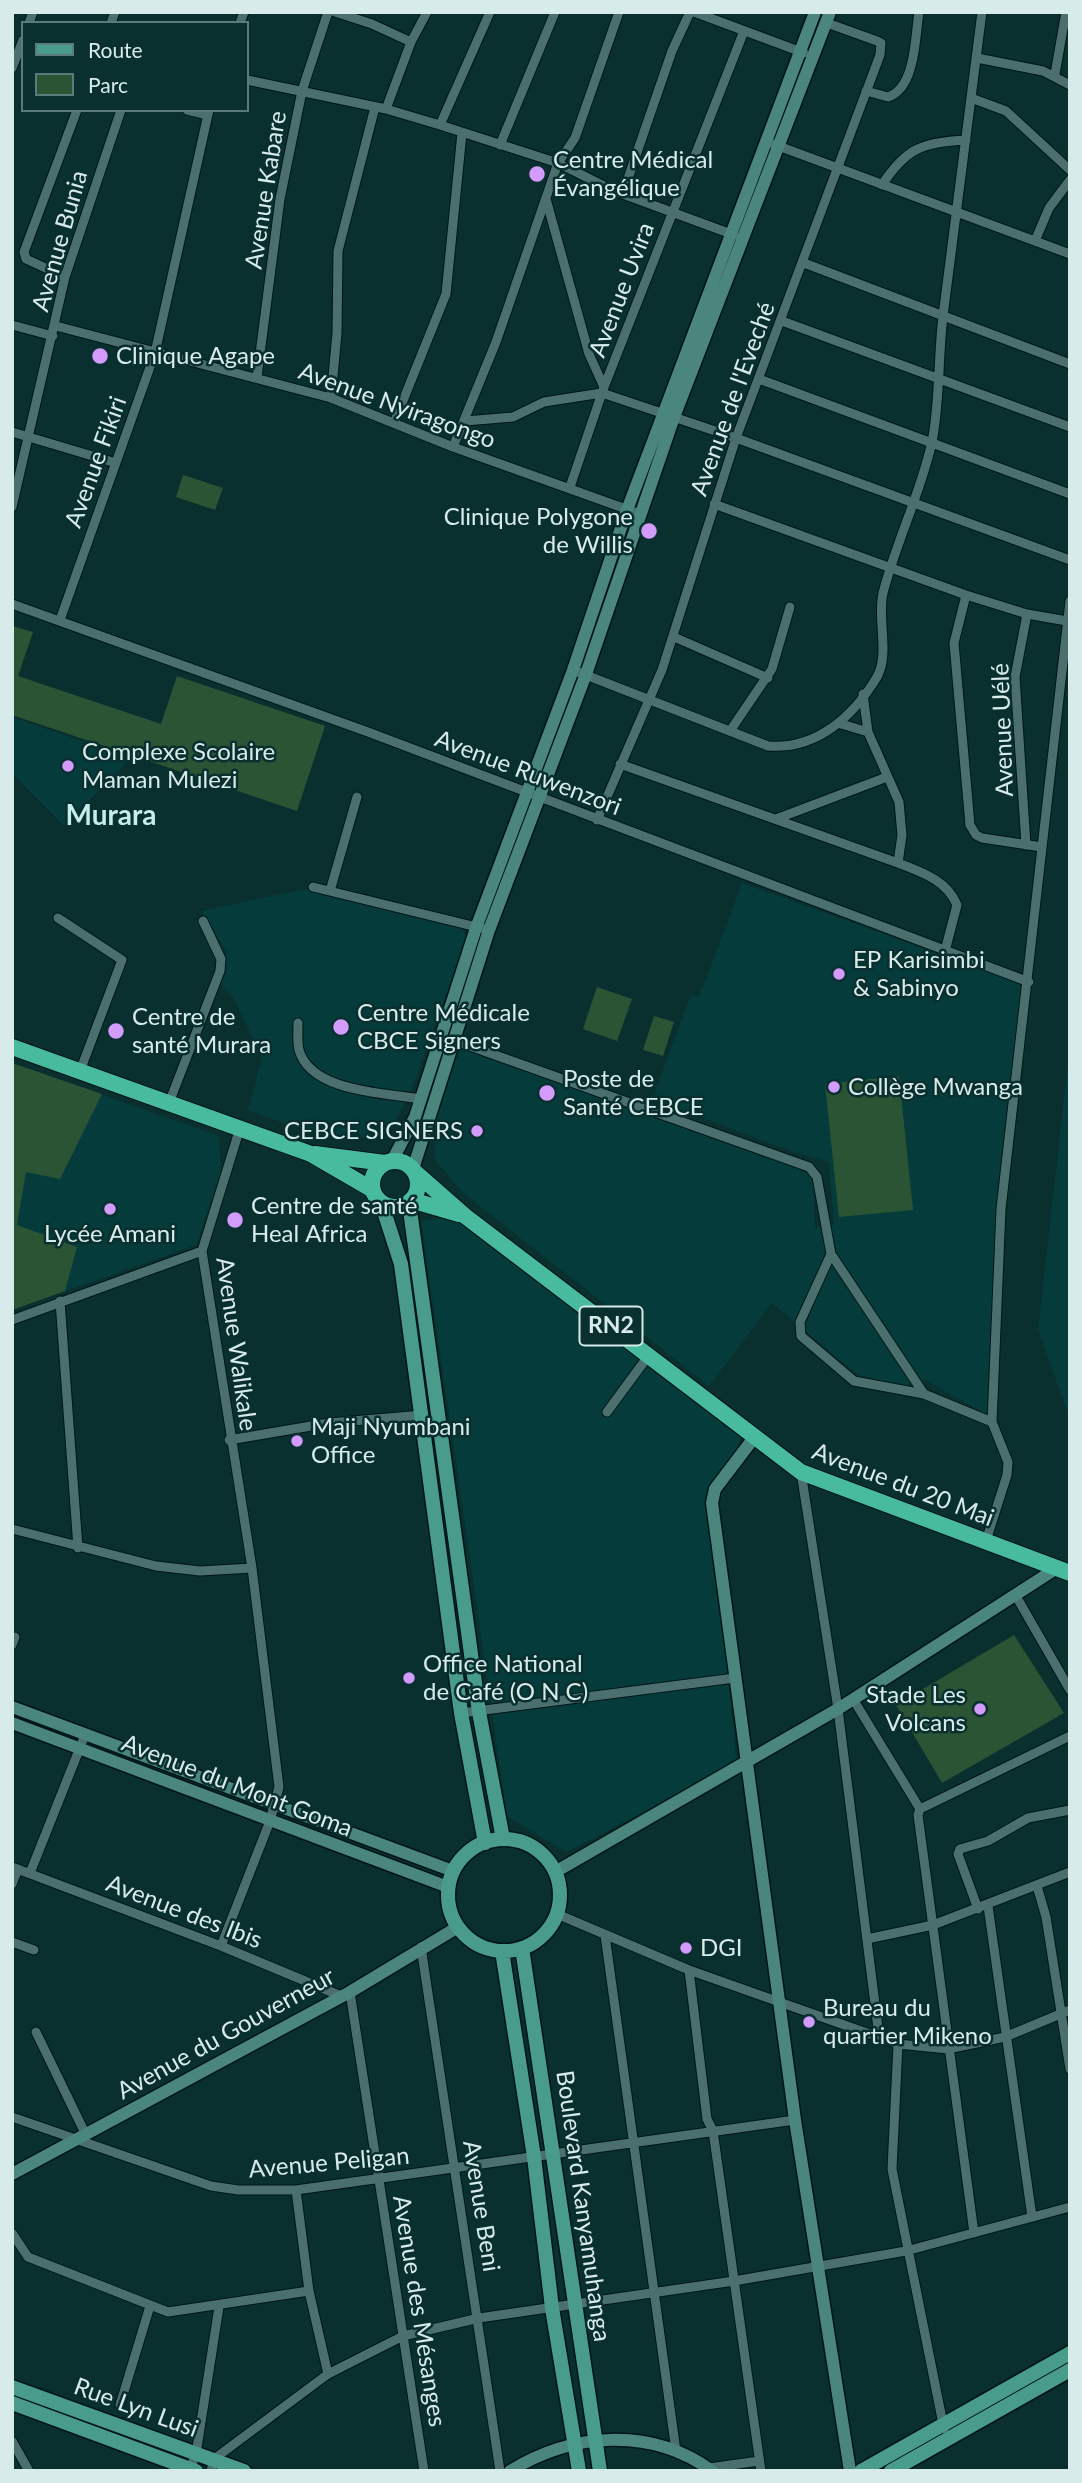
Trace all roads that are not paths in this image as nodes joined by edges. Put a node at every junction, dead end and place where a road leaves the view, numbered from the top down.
1 (328, 12) edge
2 (335, 12) edge
3 (427, 12) edge
4 (490, 12) edge
5 (555, 12) edge
6 (619, 12) edge
7 (692, 12) edge
8 (815, 12) edge
9 (919, 12) edge
10 (982, 12) edge
11 (1066, 12) edge
12 (828, 18) edge
13 (744, 31) junction
14 (411, 42) junction
15 (21, 46) edge
16 (808, 54) junction
17 (976, 58) junction
18 (15, 65) edge
19 (1055, 74) junction
20 (248, 80) edge
21 (1070, 85) edge
22 (866, 91) junction
23 (302, 92) junction
24 (971, 98) junction
25 (375, 107) junction
26 (386, 109) junction
27 (76, 112) edge
28 (120, 112) edge
29 (208, 113) edge
30 (440, 125) junction
31 (462, 133) junction
32 (966, 140) junction
33 (765, 142) junction
34 (500, 145) junction
35 (781, 147) junction
36 (558, 163) junction
37 (836, 168) junction
38 (1070, 170) edge
39 (1070, 180) edge
40 (882, 185) junction
41 (623, 193) junction
42 (546, 198) junction
43 (673, 212) junction
44 (957, 212) junction
45 (731, 234) junction
46 (744, 239) junction
47 (1035, 241) junction
48 (1070, 254) edge
49 (804, 263) junction
50 (65, 277) junction
51 (943, 316) junction
52 (782, 321) junction
53 (12, 325) edge
54 (55, 331) junction
55 (155, 353) junction
56 (1070, 364) edge
57 (257, 377) junction
58 (759, 379) junction
59 (936, 380) junction
60 (603, 390) junction
61 (331, 398) junction
62 (668, 415) junction
63 (465, 421) junction
64 (394, 423) junction
65 (1070, 427) edge
66 (12, 432) edge
67 (29, 438) junction
68 (736, 438) junction
69 (932, 440) junction
70 (453, 447) junction
71 (116, 463) junction
72 (570, 487) junction
73 (1070, 494) edge
74 (714, 504) junction
75 (915, 504) junction
76 (12, 507) edge
77 (627, 510) junction
78 (640, 514) junction
79 (1070, 560) edge
80 (890, 568) junction
81 (966, 595) junction
82 (1070, 601) edge
83 (12, 604) edge
84 (790, 607) dead end
85 (1027, 614) junction
86 (60, 620) junction
87 (1068, 621) junction
88 (674, 638) junction
89 (573, 670) junction
90 (586, 674) junction
91 (768, 678) junction
92 (863, 694) junction
93 (648, 699) junction
94 (838, 723) junction
95 (730, 731) junction
96 (868, 732) junction
97 (620, 764) junction
98 (887, 777) junction
99 (525, 794) junction
100 (357, 797) dead end
101 (538, 798) junction
102 (776, 819) junction
103 (597, 820) junction
104 (1026, 845) junction
105 (1042, 848) junction
106 (898, 863) junction
107 (313, 887) dead end
108 (330, 891) junction
109 (494, 898) junction
110 (58, 918) dead end
111 (203, 921) dead end
112 (476, 928) junction
113 (489, 930) junction
114 (945, 951) junction
115 (1029, 982) junction
116 (298, 1023) dead end
117 (453, 1040) junction
118 (12, 1047) edge
119 (80, 1071) junction
120 (421, 1098) junction
121 (169, 1103) junction
122 (240, 1128) junction
123 (311, 1154) junction
124 (389, 1162) junction
125 (414, 1171) junction
126 (377, 1196) junction
127 (410, 1201) junction
128 (465, 1216) junction
129 (202, 1251) junction
130 (831, 1254) junction
131 (60, 1301) junction
132 (12, 1320) edge
133 (649, 1355) junction
134 (924, 1394) junction
135 (607, 1412) dead end
136 (423, 1415) junction
137 (992, 1422) junction
138 (753, 1439) junction
139 (229, 1440) junction
140 (801, 1472) junction
141 (12, 1529) edge
142 (986, 1541) junction
143 (78, 1548) junction
144 (252, 1568) junction
145 (1064, 1571) edge
146 (1016, 1596) junction
147 (735, 1678) junction
148 (1070, 1690) edge
149 (853, 1699) junction
150 (12, 1707) edge
151 (838, 1709) junction
152 (479, 1712) junction
153 (461, 1713) junction
154 (12, 1723) edge
155 (85, 1735) junction
156 (1070, 1736) edge
157 (79, 1749) junction
158 (747, 1761) junction
159 (276, 1804) junction
160 (920, 1809) junction
161 (1070, 1810) edge
162 (270, 1821) junction
163 (503, 1839) junction
164 (485, 1843) junction
165 (15, 1868) edge
166 (453, 1871) junction
167 (555, 1872) junction
168 (1070, 1872) edge
169 (30, 1873) junction
170 (12, 1884) edge
171 (1037, 1886) junction
172 (448, 1887) junction
173 (983, 1907) junction
174 (557, 1914) junction
175 (933, 1925) junction
176 (458, 1927) junction
177 (605, 1935) junction
178 (867, 1939) junction
179 (12, 1942) edge
180 (221, 1946) junction
181 (421, 1947) junction
182 (522, 1948) junction
183 (34, 1950) dead end
184 (502, 1951) junction
185 (689, 1970) junction
186 (345, 1994) junction
187 (780, 2004) junction
188 (1066, 2012) edge
189 (36, 2032) dead end
190 (879, 2036) junction
191 (1005, 2037) junction
192 (898, 2044) junction
193 (948, 2049) junction
194 (1070, 2069) edge
195 (12, 2118) edge
196 (795, 2120) junction
197 (713, 2131) junction
198 (86, 2135) junction
199 (73, 2140) junction
200 (632, 2142) junction
201 (552, 2154) junction
202 (534, 2157) junction
203 (456, 2169) junction
204 (12, 2175) edge
205 (380, 2179) junction
206 (296, 2190) junction
207 (1070, 2207) edge
208 (1032, 2217) junction
209 (12, 2233) edge
210 (974, 2233) junction
211 (906, 2251) junction
212 (817, 2267) junction
213 (734, 2281) junction
214 (309, 2291) junction
215 (655, 2292) junction
216 (575, 2304) junction
217 (149, 2306) junction
218 (219, 2306) junction
219 (552, 2308) junction
220 (479, 2318) junction
221 (403, 2336) junction
222 (1070, 2353) edge
223 (1070, 2370) edge
224 (328, 2374) junction
225 (1017, 2381) junction
226 (12, 2387) edge
227 (1024, 2395) junction
228 (12, 2403) edge
229 (120, 2405) dead end
230 (942, 2424) junction
231 (949, 2439) junction
232 (593, 2440) junction
233 (12, 2441) edge
234 (573, 2443) junction
235 (676, 2451) junction
236 (196, 2454) junction
237 (213, 2465) edge
238 (760, 2466) edge
239 (193, 2470) edge
240 (711, 2470) edge
241 (29, 2471) edge
242 (244, 2471) edge
243 (424, 2471) edge
244 (500, 2471) edge
245 (510, 2471) edge
246 (579, 2471) edge
247 (600, 2471) edge
248 (850, 2471) edge
249 (861, 2471) edge
250 (891, 2471) edge

1 - 23 street, Avenue Kabare
2 - 14 street
3 - 14 street
4 - 30 street
5 - 34 street
6 - 36 street
7 - 13 street
7 - 41 street
8 - 16 street
9 - 22 street
10 - 17 street
11 - 19 street
12 - 16 street
12 - 22 street, Avenue de l'Eveché
13 - 16 street
13 - 43 street, Avenue Uvira
14 - 26 street
15 - 18 street
16 - 33 street
16 - 35 street
17 - 19 street
17 - 24 street
19 - 21 street
20 - 23 street
22 - 37 street, Avenue de l'Eveché
23 - 25 street
23 - 57 street, Avenue Kabare
24 - 32 street
24 - 38 street
25 - 26 street
25 - 61 street
26 - 30 street
27 - 50 street
28 - 50 street, Avenue Bunia
29 - 55 street, Avenue Fikiri
30 - 31 street
31 - 34 street
31 - 64 street
32 - 40 street
32 - 44 street
33 - 35 street
33 - 45 street
34 - 36 street
35 - 37 street
35 - 46 street
36 - 41 street
36 - 42 street
37 - 40 street
37 - 49 street, Avenue de l'Eveché
39 - 47 street
40 - 44 street
41 - 43 street
42 - 60 street
42 - 63 street
43 - 45 street
43 - 60 street, Avenue Uvira
44 - 47 street
44 - 51 street
45 - 46 street
45 - 62 street
46 - 62 street
47 - 48 street
49 - 51 street
49 - 52 street, Avenue de l'Eveché
50 - 54 street, Avenue Bunia
51 - 56 street
51 - 59 street
52 - 58 street, Avenue de l'Eveché
52 - 59 street
53 - 54 street, Avenue Nyiragongo
54 - 55 street, Avenue Nyiragongo
54 - 67 street, Avenue Bunia
55 - 57 street, Avenue Nyiragongo
55 - 71 street, Avenue Fikiri
57 - 61 street, Avenue Nyiragongo
58 - 68 street, Avenue de l'Eveché
58 - 69 street
59 - 65 street
59 - 69 street
60 - 62 street
60 - 63 street
60 - 72 street, Avenue Uvira
61 - 64 street, Avenue Nyiragongo
62 - 68 street
62 - 77 street
62 - 78 street
63 - 70 street
64 - 70 street, Avenue Nyiragongo
66 - 67 street
67 - 71 street
67 - 76 street, Avenue Bunia
68 - 74 street, Avenue de l'Eveché
68 - 75 street
69 - 73 street
69 - 75 street
70 - 72 street, Avenue Nyiragongo
71 - 86 street, Avenue Fikiri
72 - 77 street, Avenue Nyiragongo
74 - 80 street
74 - 88 street, Avenue de l'Eveché
75 - 79 street
75 - 80 street
77 - 78 street, Avenue Nyiragongo
77 - 89 street
78 - 90 street
80 - 81 street
80 - 92 street
81 - 85 street
81 - 104 street
82 - 87 street
83 - 86 street, Avenue Ruwenzori
84 - 91 street
85 - 87 street
85 - 104 street, Avenue Uélé
86 - 99 street, Avenue Ruwenzori
87 - 105 street
88 - 91 street
88 - 93 street, Avenue de l'Eveché
89 - 90 street
89 - 99 street
90 - 93 street
90 - 101 street
91 - 95 street
92 - 94 street
92 - 96 street
93 - 95 street
93 - 97 street, Avenue de l'Eveché
94 - 95 street
94 - 96 street
96 - 98 street
97 - 102 street
97 - 103 street, Avenue de l'Eveché
98 - 102 street
98 - 106 street
99 - 101 street, Avenue Ruwenzori
99 - 109 street
100 - 108 street
101 - 103 street, Avenue Ruwenzori
101 - 109 street
102 - 106 street
103 - 114 street, Avenue Ruwenzori
104 - 105 street
105 - 115 street
106 - 114 street
107 - 108 street
108 - 112 street
109 - 112 street
109 - 113 street
110 - 119 street
111 - 121 street
112 - 113 street
112 - 120 street
113 - 117 street
114 - 115 street, Avenue Ruwenzori
115 - 137 street
116 - 120 street
117 - 125 street
117 - 130 street
118 - 119 highway, RN2
119 - 121 highway, RN2
120 - 124 street
121 - 122 highway, RN2
122 - 123 highway, RN2
122 - 129 street, Avenue Walikale
123 - 124 highway, RN2
123 - 126 highway, RN2
124 - 125 highway, RN2
124 - 126 highway
125 - 127 highway
125 - 128 highway, RN2
126 - 127 highway, RN2
126 - 136 main road
127 - 128 highway, RN2
127 - 152 main road
128 - 133 highway, Avenue du 20 Mai / RN2
129 - 131 street
129 - 139 street, Avenue Walikale
130 - 134 street
130 - 134 street
131 - 132 street
131 - 143 street
133 - 135 street
133 - 138 highway, Avenue du 20 Mai / RN2
134 - 137 street
136 - 139 street
136 - 153 main road
137 - 142 street
138 - 140 highway, Avenue du 20 Mai / RN2
138 - 147 street
139 - 144 street, Avenue Walikale
140 - 142 highway, Avenue du 20 Mai / RN2
140 - 151 street
141 - 143 street
142 - 145 highway, Avenue du 20 Mai / RN2
143 - 144 street
144 - 159 street, Avenue Walikale
145 - 146 street
146 - 148 street
146 - 149 street
147 - 152 street
147 - 158 street
149 - 151 street
149 - 160 street
150 - 155 street
151 - 158 street
151 - 178 street
152 - 153 street
152 - 163 main road
153 - 164 main road
154 - 157 street, Avenue du Mont Goma
155 - 157 street
155 - 159 street
156 - 160 street
157 - 162 street, Avenue du Mont Goma
157 - 169 street
158 - 167 street
158 - 187 street
159 - 162 street, Avenue Walikale
159 - 166 street
160 - 175 street
161 - 173 street
162 - 172 street, Avenue du Mont Goma
162 - 180 street, Avenue Walikale
163 - 164 main road
163 - 167 main road
164 - 166 main road
165 - 169 street, Avenue des Ibis
165 - 170 street
166 - 172 main road
167 - 174 main road
168 - 171 street
169 - 180 street, Avenue des Ibis
171 - 173 street
171 - 188 street
172 - 176 main road
173 - 175 street
173 - 191 street
174 - 177 street
174 - 182 main road
175 - 178 street
175 - 193 street
176 - 181 street, Avenue du Gouverneur
176 - 184 main road
177 - 185 street
177 - 200 street
178 - 190 street
179 - 183 street
180 - 186 street, Avenue des Ibis
181 - 186 street, Avenue du Gouverneur
181 - 203 street, Avenue Beni
182 - 184 main road
182 - 201 main road, Boulevard Kanyamuhanga
184 - 202 main road, Boulevard Kanyamuhanga
185 - 187 street
185 - 197 street
186 - 198 street, Avenue du Gouverneur
186 - 205 street, Avenue des Mésanges
187 - 190 street
187 - 196 street
188 - 191 street
188 - 194 street
189 - 198 street
190 - 192 street
191 - 193 street
191 - 208 street
192 - 193 street
192 - 211 street
193 - 210 street
195 - 199 street, Avenue Peligan
196 - 197 street, Avenue Peligan
196 - 212 street
197 - 200 street, Avenue Peligan
197 - 213 street
198 - 199 street, Avenue du Gouverneur
199 - 204 street, Avenue du Gouverneur
199 - 206 street, Avenue Peligan
200 - 201 street, Avenue Peligan
200 - 215 street
201 - 202 street, Avenue Peligan
201 - 216 main road, Boulevard Kanyamuhanga
202 - 203 street, Avenue Peligan
202 - 219 main road, Boulevard Kanyamuhanga
203 - 205 street, Avenue Peligan
203 - 220 street, Avenue Beni
205 - 206 street, Avenue Peligan
205 - 221 street, Avenue des Mésanges
206 - 214 street
207 - 208 street
208 - 210 street
209 - 217 street
210 - 211 street
211 - 212 street
211 - 230 street
212 - 213 street
212 - 248 street
213 - 215 street
213 - 238 street
214 - 218 street
214 - 224 street
215 - 216 street
215 - 235 street
216 - 219 street
216 - 232 main road, Boulevard Kanyamuhanga
217 - 218 street
217 - 229 street
218 - 236 street
219 - 220 street
219 - 234 main road, Boulevard Kanyamuhanga
220 - 221 street
220 - 244 street, Avenue Beni
221 - 224 street
221 - 243 street, Avenue des Mésanges
222 - 225 main road
223 - 227 main road
224 - 237 street
225 - 227 main road
225 - 230 main road
226 - 236 main road, Rue Lyn Lusi
227 - 231 main road
228 - 239 main road, Rue Lyn Lusi
230 - 231 street
230 - 249 main road
231 - 250 main road
232 - 234 street
232 - 235 street
232 - 247 main road, Boulevard Kanyamuhanga
233 - 241 street
234 - 245 street
234 - 246 main road, Boulevard Kanyamuhanga
235 - 240 street
236 - 237 main road, Rue Lyn Lusi
236 - 239 street
237 - 242 main road, Rue Lyn Lusi
238 - 240 street

